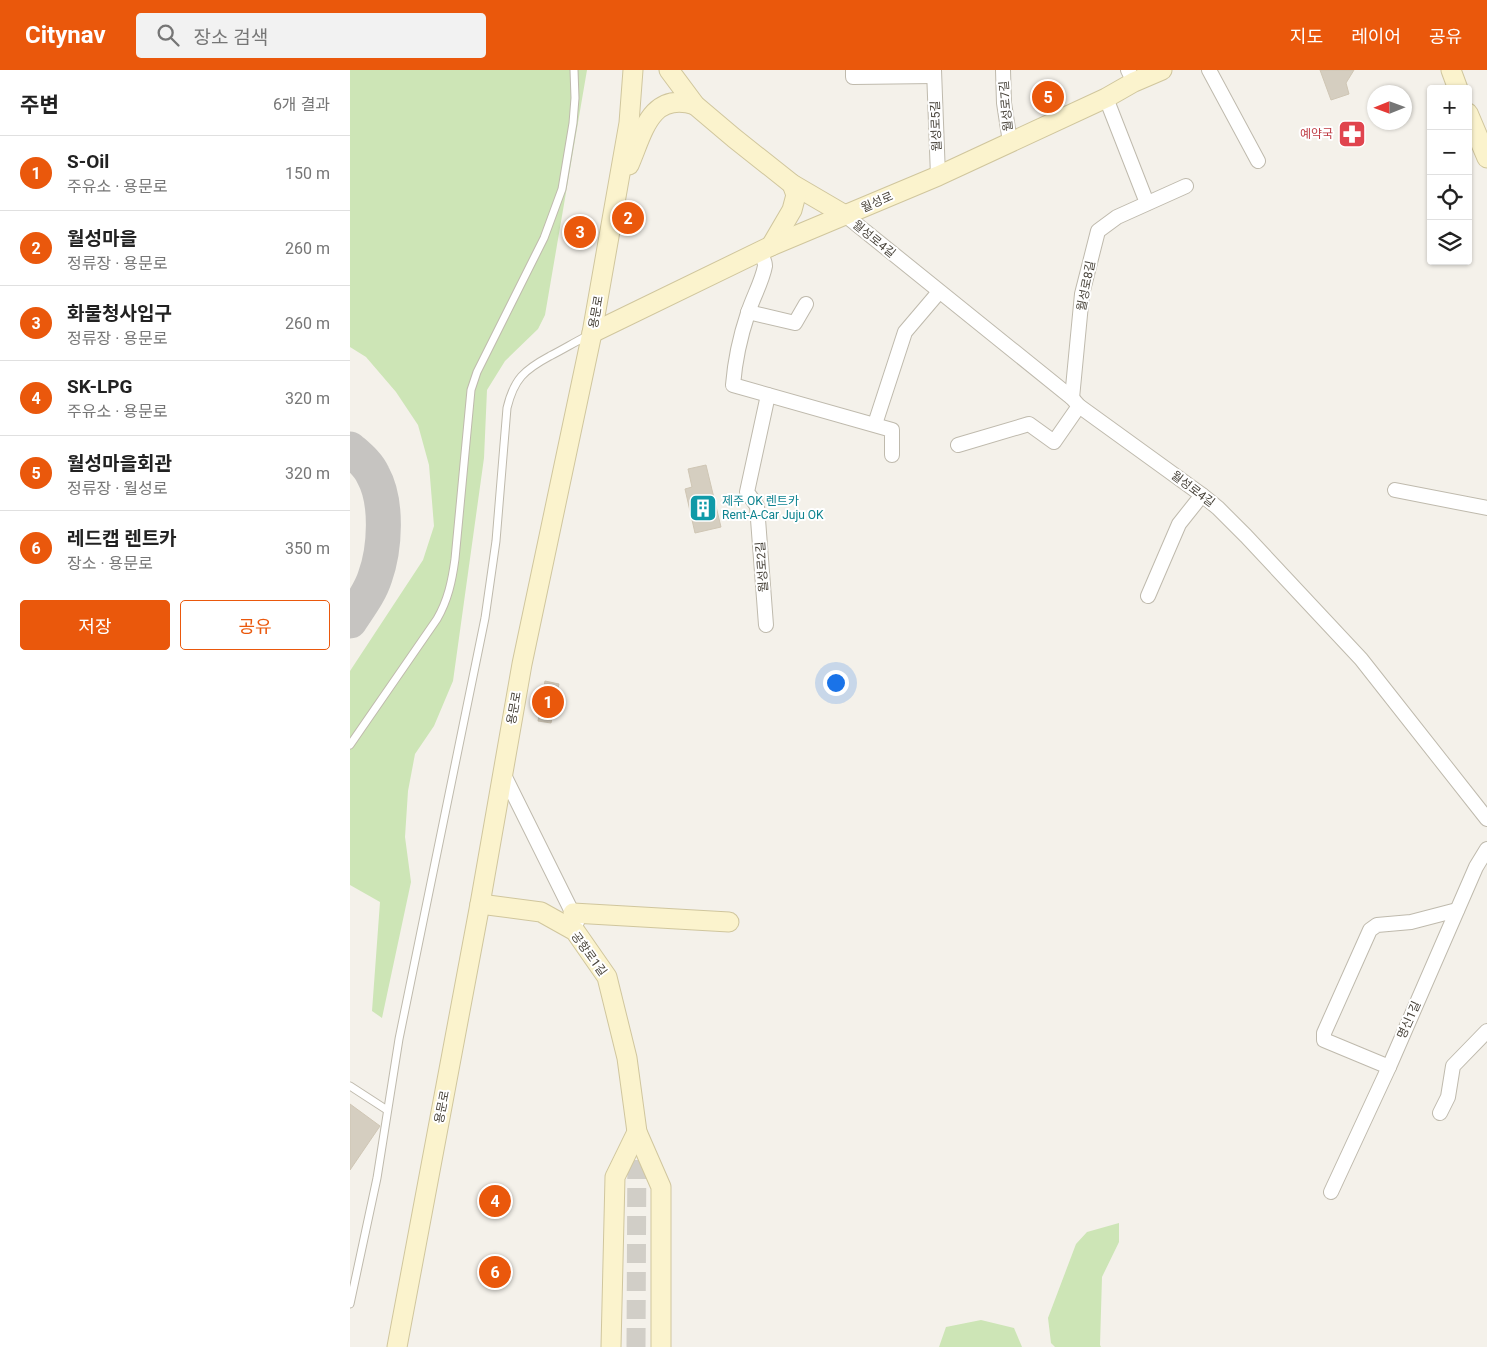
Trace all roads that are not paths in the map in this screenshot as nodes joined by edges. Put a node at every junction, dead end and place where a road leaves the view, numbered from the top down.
1 (574, 70) edge
2 (633, 70) edge
3 (670, 70) edge
4 (853, 70) edge
5 (1003, 70) edge
6 (1162, 70) edge
7 (1209, 70) edge
8 (1451, 70) edge
9 (934, 73) edge
10 (1131, 76) edge
11 (1457, 85) edge
12 (1106, 98) junction
13 (695, 105) junction
14 (1472, 122) edge
15 (1010, 142) junction
16 (1487, 158) edge
17 (1258, 161) dead end
18 (938, 176) junction
19 (792, 184) junction
20 (1186, 186) dead end
21 (617, 194) junction
22 (1147, 203) junction
23 (845, 215) junction
24 (765, 249) junction
25 (939, 292) junction
26 (806, 304) dead end
27 (748, 312) junction
28 (592, 333) junction
29 (768, 395) junction
30 (1076, 402) junction
31 (875, 424) junction
32 (958, 445) dead end
33 (892, 455) dead end
34 (1395, 490) dead end
35 (1202, 495) junction
36 (1487, 508) edge
37 (1148, 596) dead end
38 (766, 625) dead end
39 (350, 745) edge
40 (503, 773) junction
41 (1486, 814) edge
42 (1487, 849) edge
43 (480, 904) junction
44 (1456, 910) junction
45 (572, 913) junction
46 (729, 922) dead end
47 (598, 965) junction
48 (1487, 1031) edge
49 (1388, 1066) junction
50 (350, 1086) edge
51 (388, 1110) junction
52 (1440, 1114) dead end
53 (637, 1132) junction
54 (1331, 1192) dead end
55 (350, 1304) edge
56 (397, 1347) edge
57 (611, 1347) edge
58 (661, 1347) edge

1 - 39 lane
2 - 21 street, 용문로
3 - 13 street
4 - 9 street, 월성로5길
5 - 15 street, 월성로7길
6 - 10 street, 월성로
7 - 17 street
8 - 11 street
9 - 18 street, 월성로5길
10 - 12 street, 월성로
12 - 15 street, 월성로
12 - 22 street
13 - 19 street
13 - 21 street
14 - 16 street
15 - 18 street, 월성로
18 - 23 street, 월성로
19 - 23 street
19 - 24 street
20 - 22 street, 월성로8길
21 - 28 street, 용문로
22 - 30 street, 월성로8길
23 - 24 street, 월성로
23 - 25 street, 월성로4길
24 - 27 street
24 - 28 street, 월성로
25 - 30 street, 월성로4길
25 - 31 street
26 - 27 street
27 - 29 street
28 - 40 street, 용문로
28 - 51 lane
29 - 31 street
29 - 38 street, 월성로2길
30 - 32 street
30 - 35 street, 월성로4길
31 - 33 street
34 - 36 street
35 - 37 street
35 - 41 street, 월성로4길
40 - 43 street, 용문로
40 - 45 street
42 - 44 street, 명신1길
43 - 47 street, 공항로1길
43 - 56 street, 용문로
44 - 49 street, 명신1길
44 - 49 street
45 - 46 street, 공항로1길
45 - 47 street
47 - 53 street, 공항로1길
48 - 52 street
49 - 54 street, 명신1길
50 - 51 lane
51 - 55 lane
53 - 57 street
53 - 58 street, 공항로1길

